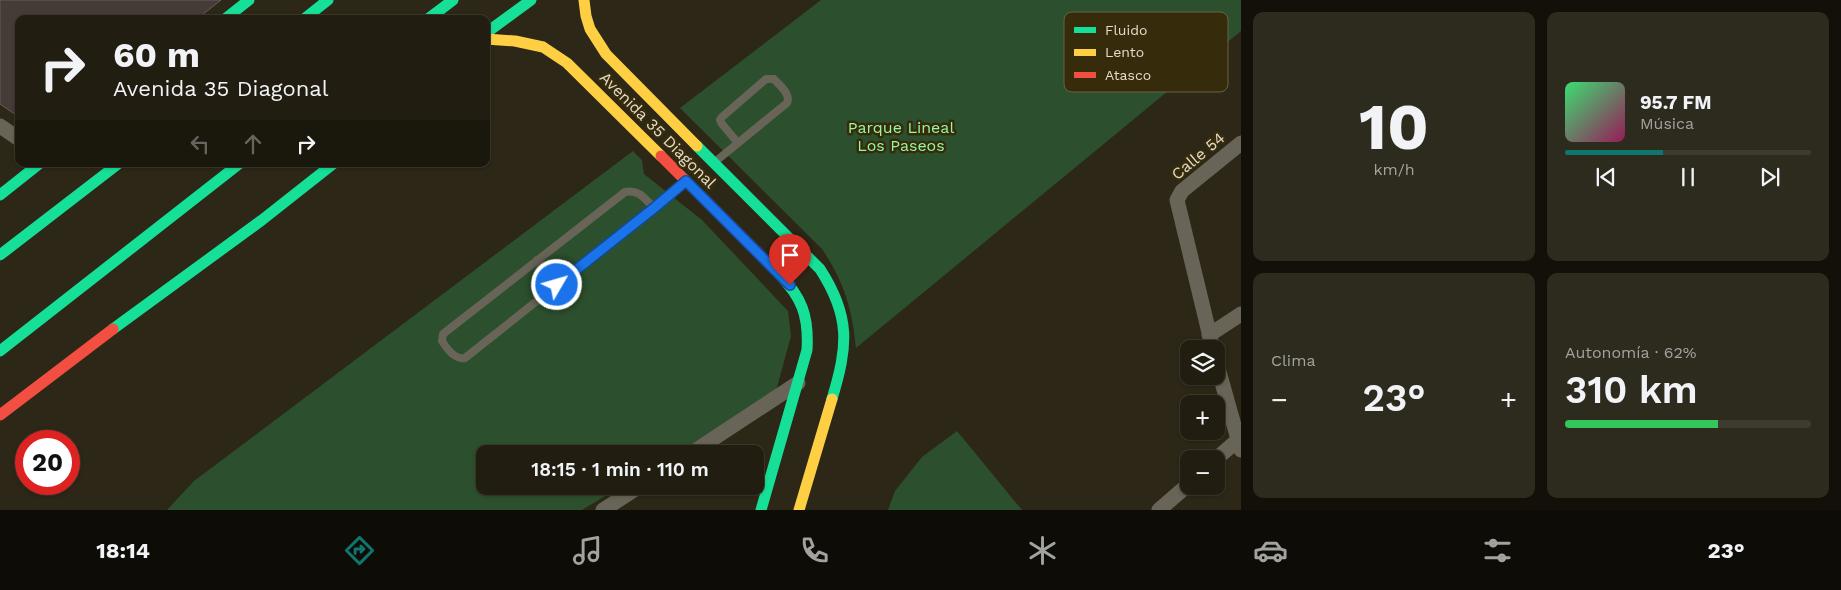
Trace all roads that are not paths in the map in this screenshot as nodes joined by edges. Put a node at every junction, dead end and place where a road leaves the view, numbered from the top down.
1 (249, 0) edge
2 (328, 0) edge
3 (453, 0) edge
4 (532, 0) edge
5 (584, 0) edge
6 (230, 15) edge
7 (309, 15) edge
8 (433, 15) edge
9 (490, 31) edge
10 (490, 39) edge
11 (0, 126) edge
12 (15, 136) edge
13 (738, 143) junction
14 (1241, 143) edge
15 (715, 162) junction
16 (35, 167) edge
17 (114, 167) edge
18 (235, 167) edge
19 (329, 167) edge
20 (686, 181) junction
21 (0, 195) edge
22 (654, 208) junction
23 (0, 255) edge
24 (537, 260) junction
25 (557, 285) junction
26 (1241, 314) edge
27 (1211, 340) edge
28 (1213, 340) edge
29 (0, 351) edge
30 (798, 382) junction
31 (1223, 385) edge
32 (0, 415) edge
33 (704, 445) edge
34 (1240, 445) edge
35 (1225, 454) edge
36 (1180, 492) edge
37 (626, 495) edge
38 (603, 510) edge
39 (761, 510) edge
40 (799, 510) edge
41 (1159, 510) edge

1 - 6 main road
2 - 7 main road
3 - 8 main road
4 - 9 main road
5 - 15 main road, Avenida 35 Diagonal
10 - 20 main road, Avenida 35 Diagonal
11 - 12 street
13 - 13 lane
13 - 15 lane
14 - 27 street, Calle 54
15 - 40 main road, Avenida 35 Diagonal
16 - 21 main road
17 - 23 main road
18 - 29 main road
19 - 32 main road
20 - 22 lane
20 - 30 main road, Avenida 35 Diagonal
22 - 24 lane
22 - 25 lane
24 - 25 lane
24 - 25 lane
26 - 28 street
30 - 33 street
30 - 39 main road, Avenida 35 Diagonal
31 - 34 street
34 - 35 street
36 - 41 street
37 - 38 street

